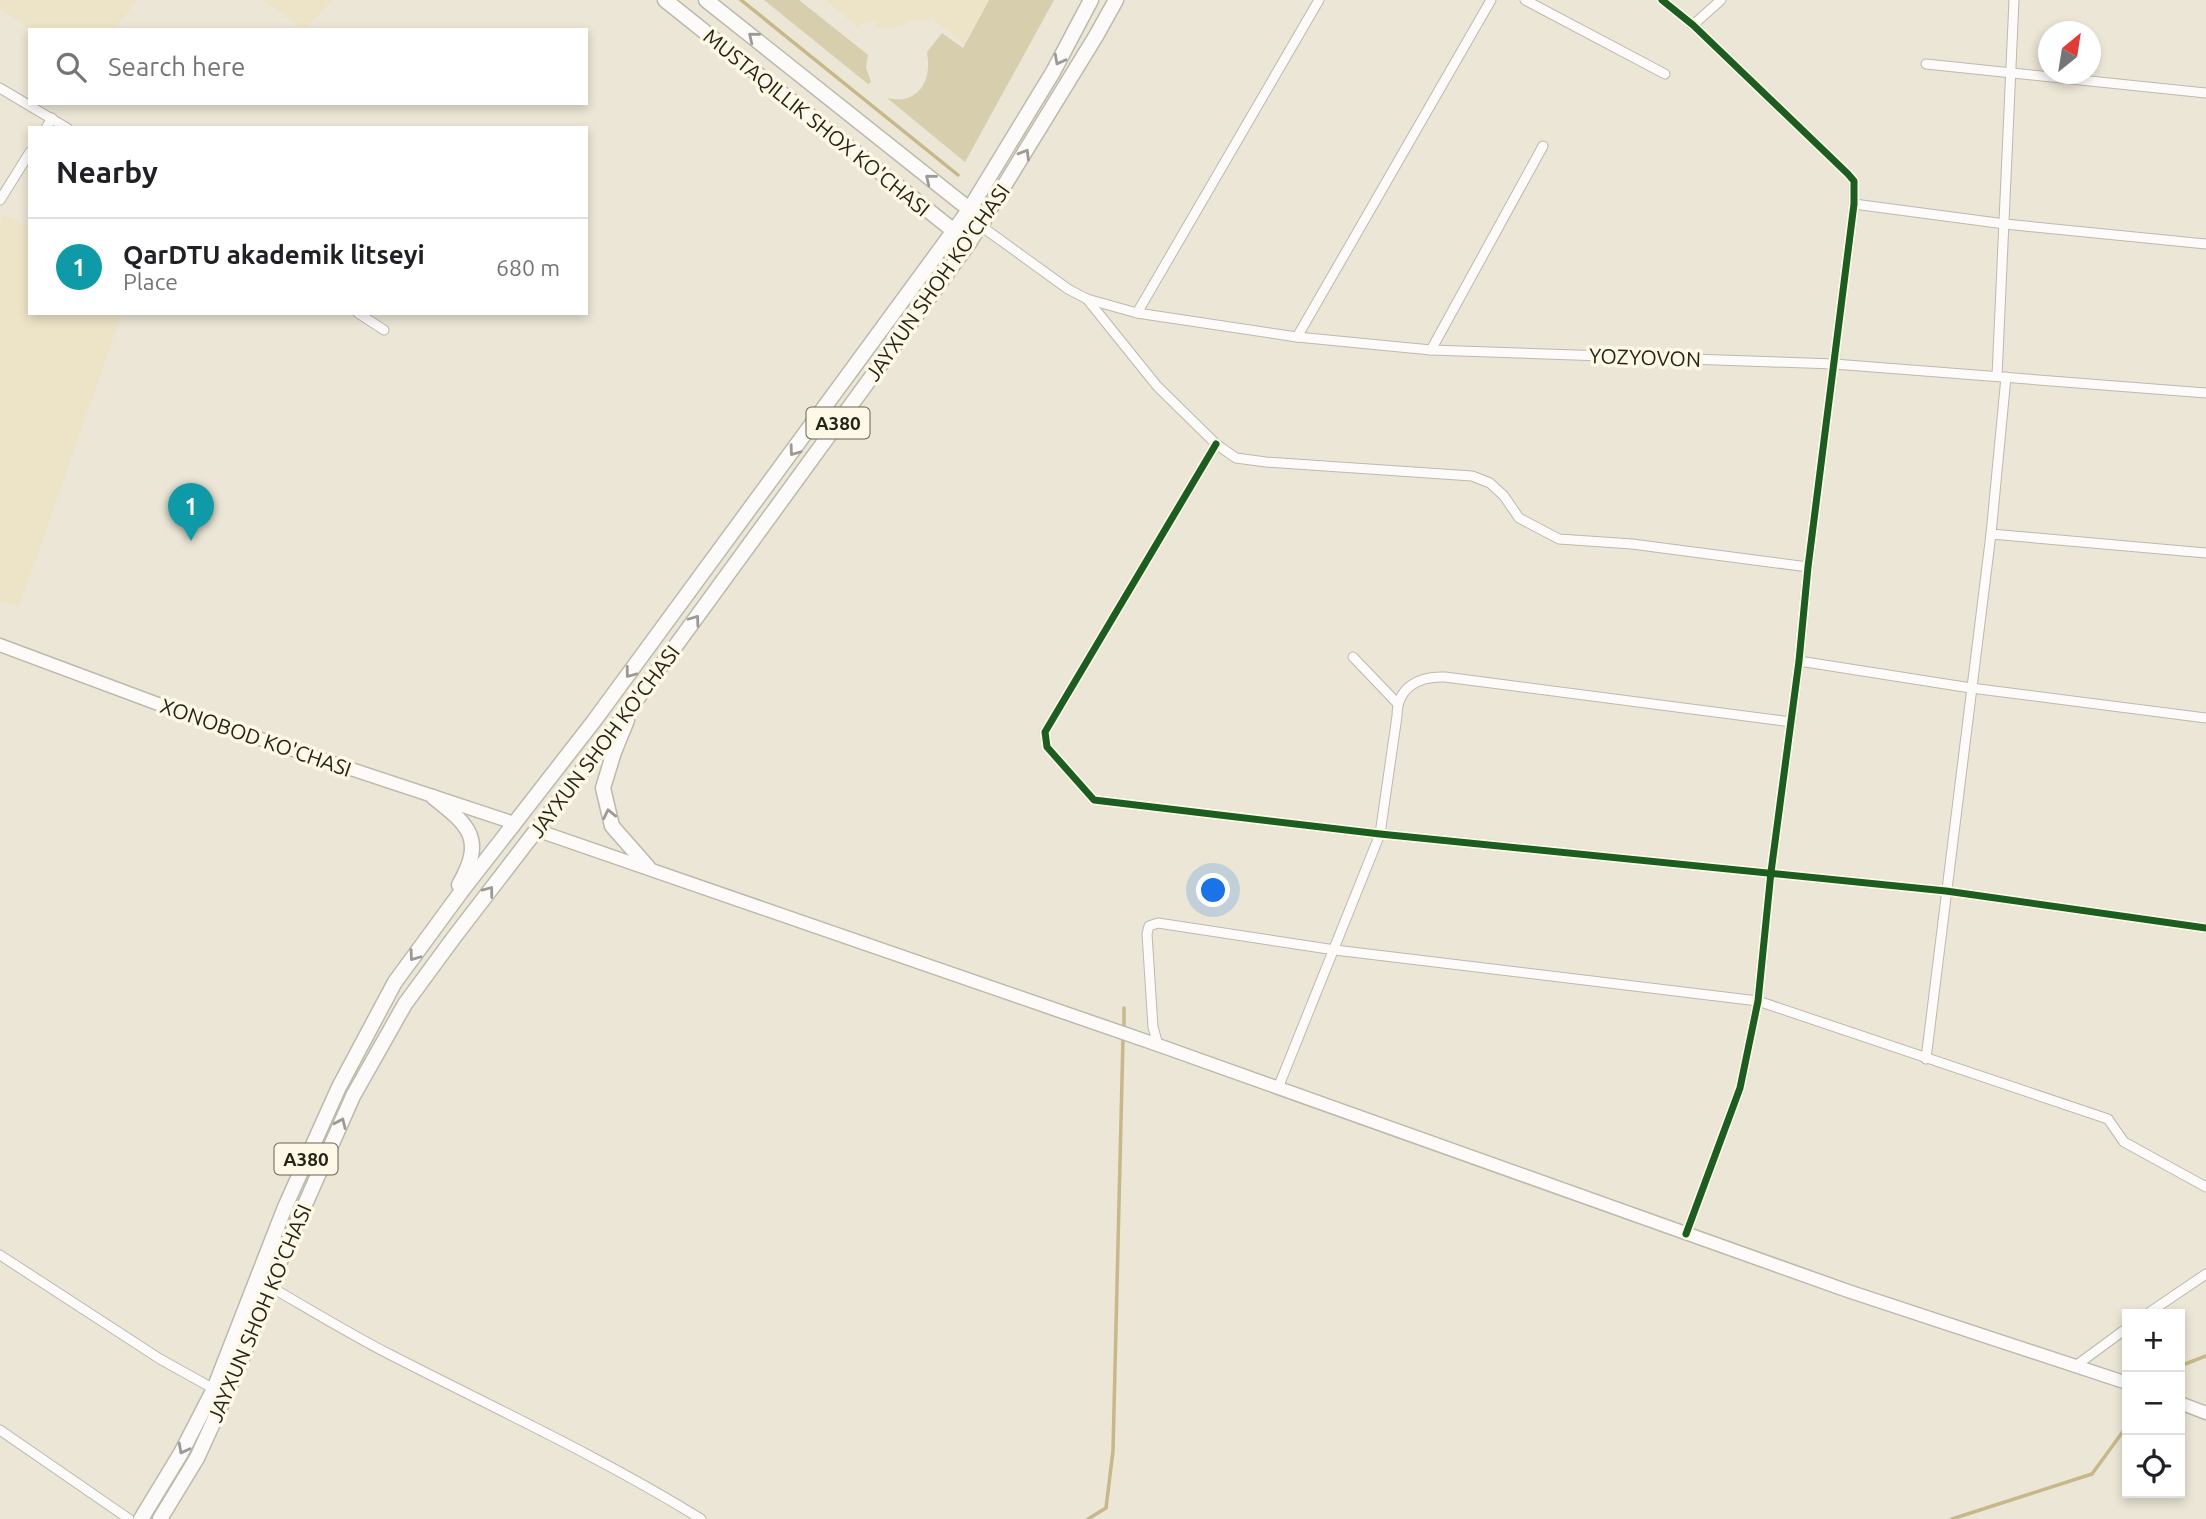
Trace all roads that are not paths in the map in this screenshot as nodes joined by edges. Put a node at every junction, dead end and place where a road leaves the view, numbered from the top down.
1 (665, 0) edge
2 (706, 0) edge
3 (1091, 0) edge
4 (1116, 0) edge
5 (1319, 0) edge
6 (1490, 0) edge
7 (1525, 0) edge
8 (1662, 0) edge
9 (1721, 0) edge
10 (2014, 0) edge
11 (1693, 25) junction
12 (1926, 64) dead end
13 (1665, 74) dead end
14 (2011, 74) junction
15 (0, 88) edge
16 (2206, 93) edge
17 (28, 104) edge
18 (29, 105) edge
19 (52, 118) junction
20 (47, 126) edge
21 (64, 126) edge
22 (1543, 146) dead end
23 (28, 155) edge
24 (0, 200) edge
25 (1854, 204) junction
26 (969, 210) junction
27 (982, 223) junction
28 (2005, 224) junction
29 (953, 231) junction
30 (969, 243) junction
31 (2206, 244) edge
32 (1087, 299) junction
33 (1137, 313) junction
34 (361, 315) edge
35 (384, 330) dead end
36 (1297, 337) junction
37 (1431, 350) junction
38 (1834, 364) junction
39 (2001, 377) junction
40 (2206, 393) edge
41 (1216, 444) junction
42 (1991, 534) junction
43 (2206, 553) edge
44 (1808, 567) junction
45 (0, 645) edge
46 (1353, 657) dead end
47 (1799, 661) junction
48 (1971, 688) junction
49 (634, 703) junction
50 (1397, 703) junction
51 (2206, 718) edge
52 (1791, 722) junction
53 (433, 797) junction
54 (514, 823) junction
55 (536, 830) junction
56 (1380, 834) junction
57 (648, 867) junction
58 (1771, 872) junction
59 (1946, 891) junction
60 (436, 926) junction
61 (2206, 928) edge
62 (1335, 950) junction
63 (1758, 1001) junction
64 (1157, 1045) junction
65 (1926, 1059) junction
66 (1278, 1088) junction
67 (2206, 1187) edge
68 (1686, 1234) junction
69 (0, 1255) edge
70 (2206, 1274) edge
71 (269, 1286) junction
72 (2154, 1309) edge
73 (2122, 1332) edge
74 (2074, 1367) junction
75 (2122, 1382) edge
76 (214, 1389) junction
77 (2185, 1405) edge
78 (2206, 1413) edge
79 (0, 1430) edge
80 (129, 1519) edge
81 (141, 1519) edge
82 (160, 1519) edge
83 (701, 1519) edge

1 - 29 main road, MUSTAQILLIK SHOX KO'CHASI
26 -> 2 main road, MUSTAQILLIK SHOX KO'CHASI
3 -> 26 main road, JAYXUN SHOH KO'CHASI / A380
27 -> 4 main road, JAYXUN SHOH KO'CHASI / A380
5 - 33 street
6 - 36 street
7 - 13 street
8 - 11 street
9 - 11 street
10 - 14 street
11 - 25 street
12 - 14 street
14 - 16 street
14 - 28 street
15 - 17 street
18 - 19 street
19 - 20 street
19 - 21 street
22 - 37 street
23 - 24 street
25 - 28 street
25 - 38 street
26 - 27 main road, MUSTAQILLIK SHOX KO'CHASI
26 - 29 main road, JAYXUN SHOH KO'CHASI / A380
27 - 30 main road, JAYXUN SHOH KO'CHASI / A380
27 - 32 street
28 - 31 street
28 - 39 street
29 - 30 main road, MUSTAQILLIK SHOX KO'CHASI
29 -> 54 main road, JAYXUN SHOH KO'CHASI / A380
49 -> 30 main road, JAYXUN SHOH KO'CHASI / A380
32 - 33 street, YOZYOVON
32 - 41 street
33 - 36 street, YOZYOVON
34 - 35 street
36 - 37 street, YOZYOVON
37 - 38 street, YOZYOVON
38 - 39 street, YOZYOVON
38 - 44 street
39 - 40 street, YOZYOVON
39 - 42 street
41 - 44 street
41 - 56 street
42 - 43 street
42 - 48 street
44 - 47 street
45 - 53 main road, XONOBOD KO'CHASI
46 - 50 street
47 - 48 street
47 - 52 street
48 - 51 street
48 - 59 street
49 - 55 main road, JAYXUN SHOH KO'CHASI / A380
57 -> 49 main road
50 - 52 street
50 - 56 street
52 - 58 street
53 - 54 main road, XONOBOD KO'CHASI
53 - 60 main road
54 - 60 main road, JAYXUN SHOH KO'CHASI / A380
55 - 57 main road
71 -> 55 main road, JAYXUN SHOH KO'CHASI / A380
56 - 58 street
56 - 62 street
57 - 64 main road
58 - 59 street
58 - 63 street
59 - 61 street
59 - 65 street
60 -> 76 main road, JAYXUN SHOH KO'CHASI / A380
62 - 63 street
62 - 64 street
62 - 66 street
63 - 65 street
63 - 68 street
64 - 66 main road
65 - 67 street
66 - 68 main road
68 - 74 main road
69 - 76 street
70 - 72 street
71 - 82 main road, JAYXUN SHOH KO'CHASI / A380
71 - 83 street
73 - 74 street
74 - 75 main road
76 -> 81 main road, JAYXUN SHOH KO'CHASI / A380
77 - 78 main road
79 - 80 street

